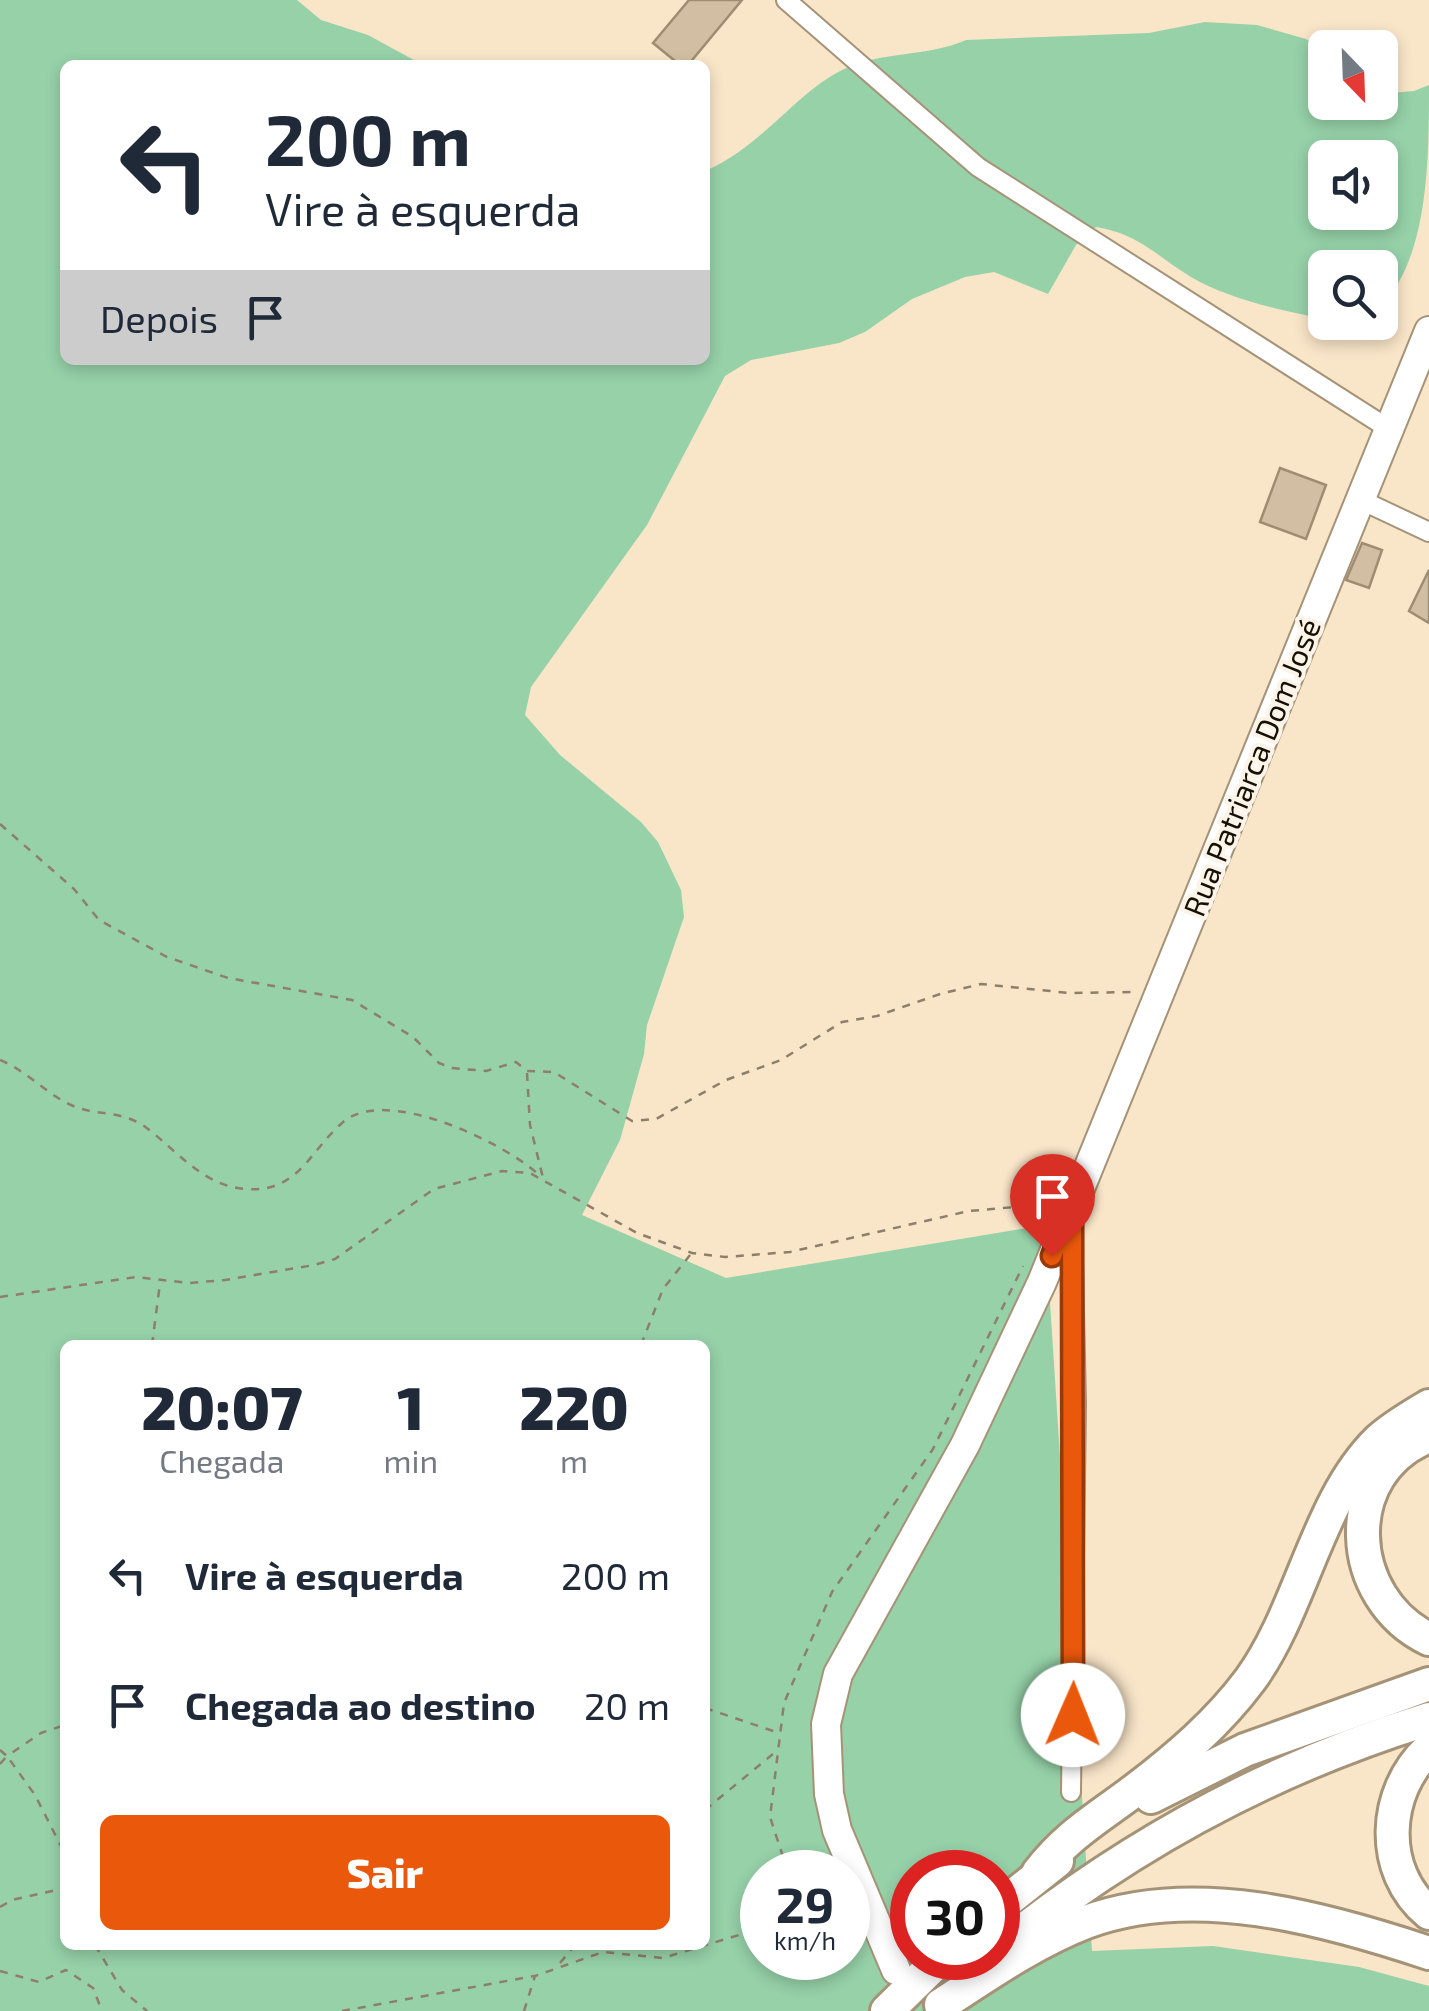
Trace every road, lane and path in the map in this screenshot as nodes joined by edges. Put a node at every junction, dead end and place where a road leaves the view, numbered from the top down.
1 (786, 0) edge
2 (1429, 330) edge
3 (1389, 429) junction
4 (1361, 500) junction
5 (1429, 532) edge
6 (0, 824) edge
7 (1156, 998) junction
8 (0, 1060) edge
9 (527, 1071) junction
10 (543, 1180) junction
11 (1072, 1203) junction
12 (692, 1253) junction
13 (1029, 1254) dead end
14 (160, 1281) junction
15 (0, 1297) edge
16 (153, 1340) edge
17 (642, 1340) edge
18 (1429, 1406) edge
19 (1429, 1436) edge
20 (1429, 1639) edge
21 (1429, 1684) edge
22 (710, 1710) edge
23 (1429, 1720) edge
24 (60, 1727) edge
25 (779, 1733) junction
26 (0, 1750) edge
27 (1429, 1750) edge
28 (776, 1752) junction
29 (8, 1756) junction
30 (0, 1764) edge
31 (1071, 1792) dead end
32 (710, 1806) edge
33 (60, 1844) edge
34 (781, 1850) edge
35 (1038, 1873) junction
36 (60, 1889) edge
37 (1020, 1889) edge
38 (0, 1907) edge
39 (1429, 1912) edge
40 (1020, 1934) edge
41 (740, 1935) edge
42 (710, 1944) edge
43 (99, 1950) edge
44 (570, 1950) edge
45 (689, 1950) edge
46 (1429, 1953) edge
47 (890, 1956) edge
48 (559, 1964) junction
49 (0, 1971) edge
50 (535, 1976) junction
51 (918, 1980) edge
52 (967, 1980) edge
53 (937, 2008) edge
54 (102, 2011) edge
55 (147, 2011) edge
56 (342, 2011) edge
57 (524, 2011) edge
58 (886, 2011) edge

1 - 3 street
2 - 3 main road, Rua Patriarca Dom José
3 - 4 main road, Rua Patriarca Dom José
4 - 5 street
4 - 7 main road, Rua Patriarca Dom José
6 - 9 path
7 - 9 path
7 - 11 main road, Rua Patriarca Dom José
8 - 10 path
9 - 10 path
10 - 12 path
10 - 14 path
11 - 12 path
11 - 31 street
11 - 47 main road, Rua Patriarca Dom José
12 - 17 path
13 - 25 path
14 - 15 path
14 - 16 path
18 - 35 highway
19 - 20 highway
21 - 35 highway
22 - 25 path
23 - 40 highway
24 - 29 path
25 - 28 path
26 - 29 path
27 - 39 highway
28 - 32 path
28 - 34 path
29 - 30 path
29 - 33 path
35 - 37 highway
36 - 38 path
41 - 42 path
43 - 55 path
44 - 48 path
45 - 48 path
46 - 53 highway
48 - 50 path
49 - 54 path
50 - 56 path
50 - 57 path
51 - 58 highway
52 - 53 highway

